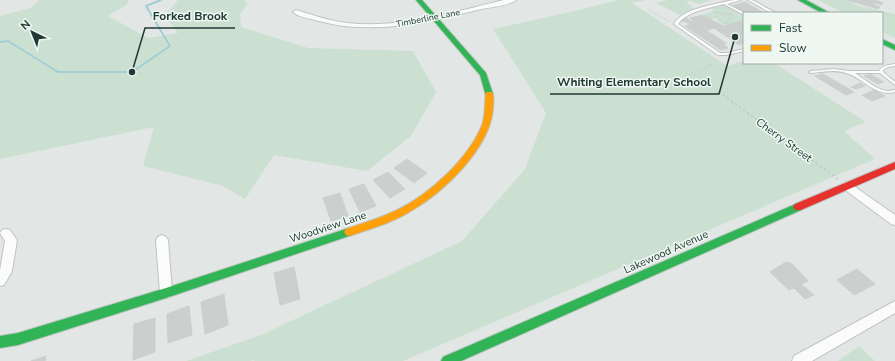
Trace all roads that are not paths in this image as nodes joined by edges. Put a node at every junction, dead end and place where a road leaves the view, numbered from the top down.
1 (419, 0) edge
2 (513, 0) edge
3 (738, 0) edge
4 (750, 0) edge
5 (801, 0) edge
6 (725, 4) junction
7 (296, 12) dead end
8 (772, 12) edge
9 (825, 12) edge
10 (743, 13) edge
11 (434, 17) junction
12 (883, 42) edge
13 (895, 48) edge
14 (743, 50) edge
15 (895, 65) edge
16 (811, 72) dead end
17 (850, 72) junction
18 (882, 72) junction
19 (895, 84) edge
20 (895, 91) edge
21 (895, 165) edge
22 (848, 186) junction
23 (895, 221) edge
24 (6, 233) dead end
25 (162, 240) dead end
26 (0, 281) edge
27 (166, 293) junction
28 (895, 307) edge
29 (0, 342) edge
30 (447, 361) edge
31 (799, 361) edge

1 - 11 street, Woodview Lane
2 - 11 street, Timberline Lane
3 - 6 lane
4 - 8 lane
5 - 9 street
6 - 10 lane
6 - 14 lane
7 - 11 street, Timberline Lane
11 - 27 street, Woodview Lane
12 - 13 street
15 - 18 lane
16 - 17 lane
17 - 18 lane
17 - 20 lane
18 - 19 lane
21 - 22 street, Lakewood Avenue
22 - 23 street
22 - 30 street, Lakewood Avenue
24 - 26 street
25 - 27 street
27 - 29 street, Woodview Lane
28 - 31 street

